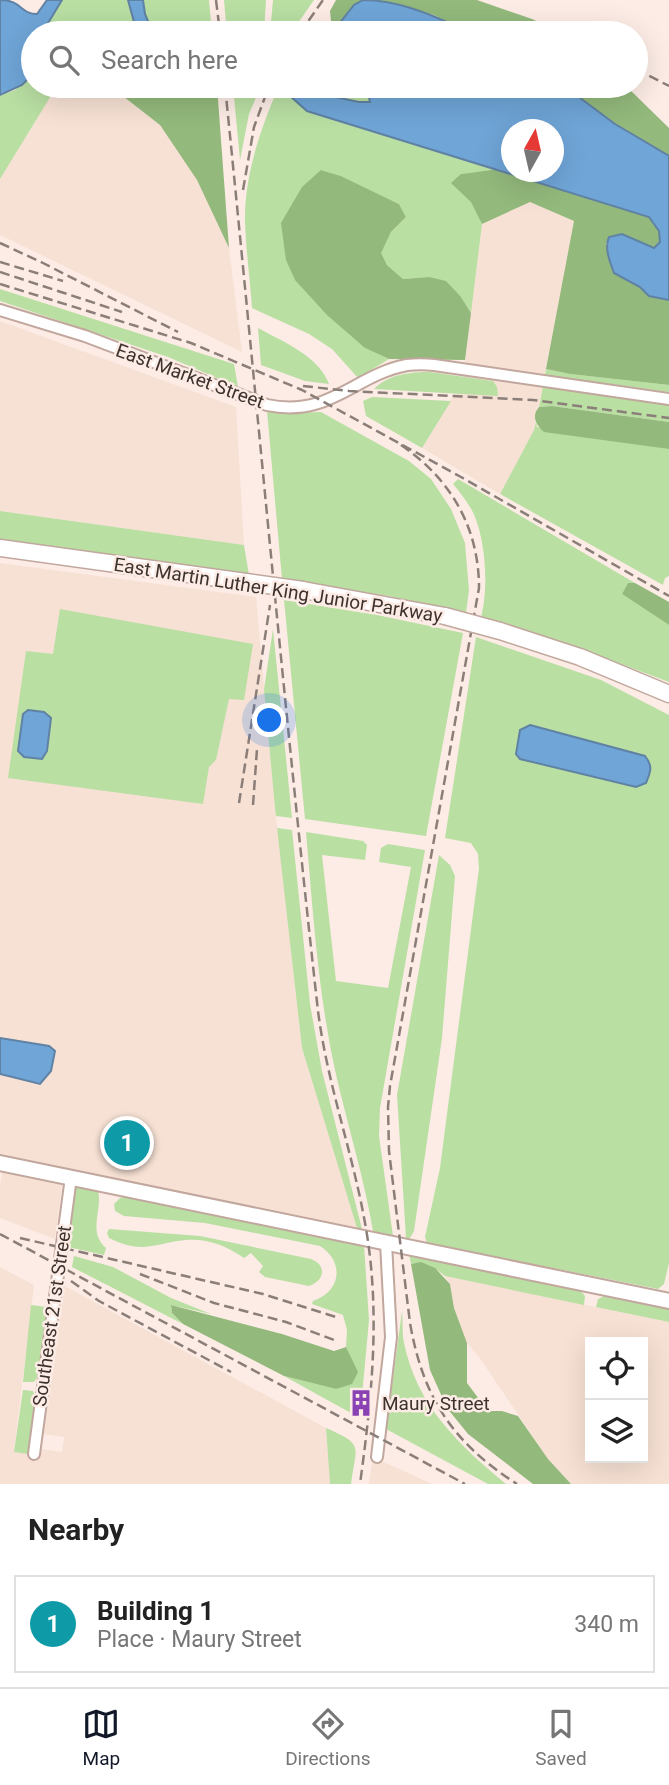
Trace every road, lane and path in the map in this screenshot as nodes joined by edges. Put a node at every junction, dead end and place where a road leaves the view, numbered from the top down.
1 (0, 310) edge
2 (669, 399) edge
3 (0, 548) edge
4 (669, 694) edge
5 (0, 1163) edge
6 (71, 1177) junction
7 (386, 1243) junction
8 (669, 1301) edge
9 (34, 1454) dead end
10 (377, 1457) dead end

1 - 2 street, East Market Street
3 - 4 main road, East Martin Luther King Junior Parkway, bridge
5 - 6 main road
6 - 7 main road
6 - 9 street, Southeast 21st Street
7 - 8 main road
7 - 10 street

